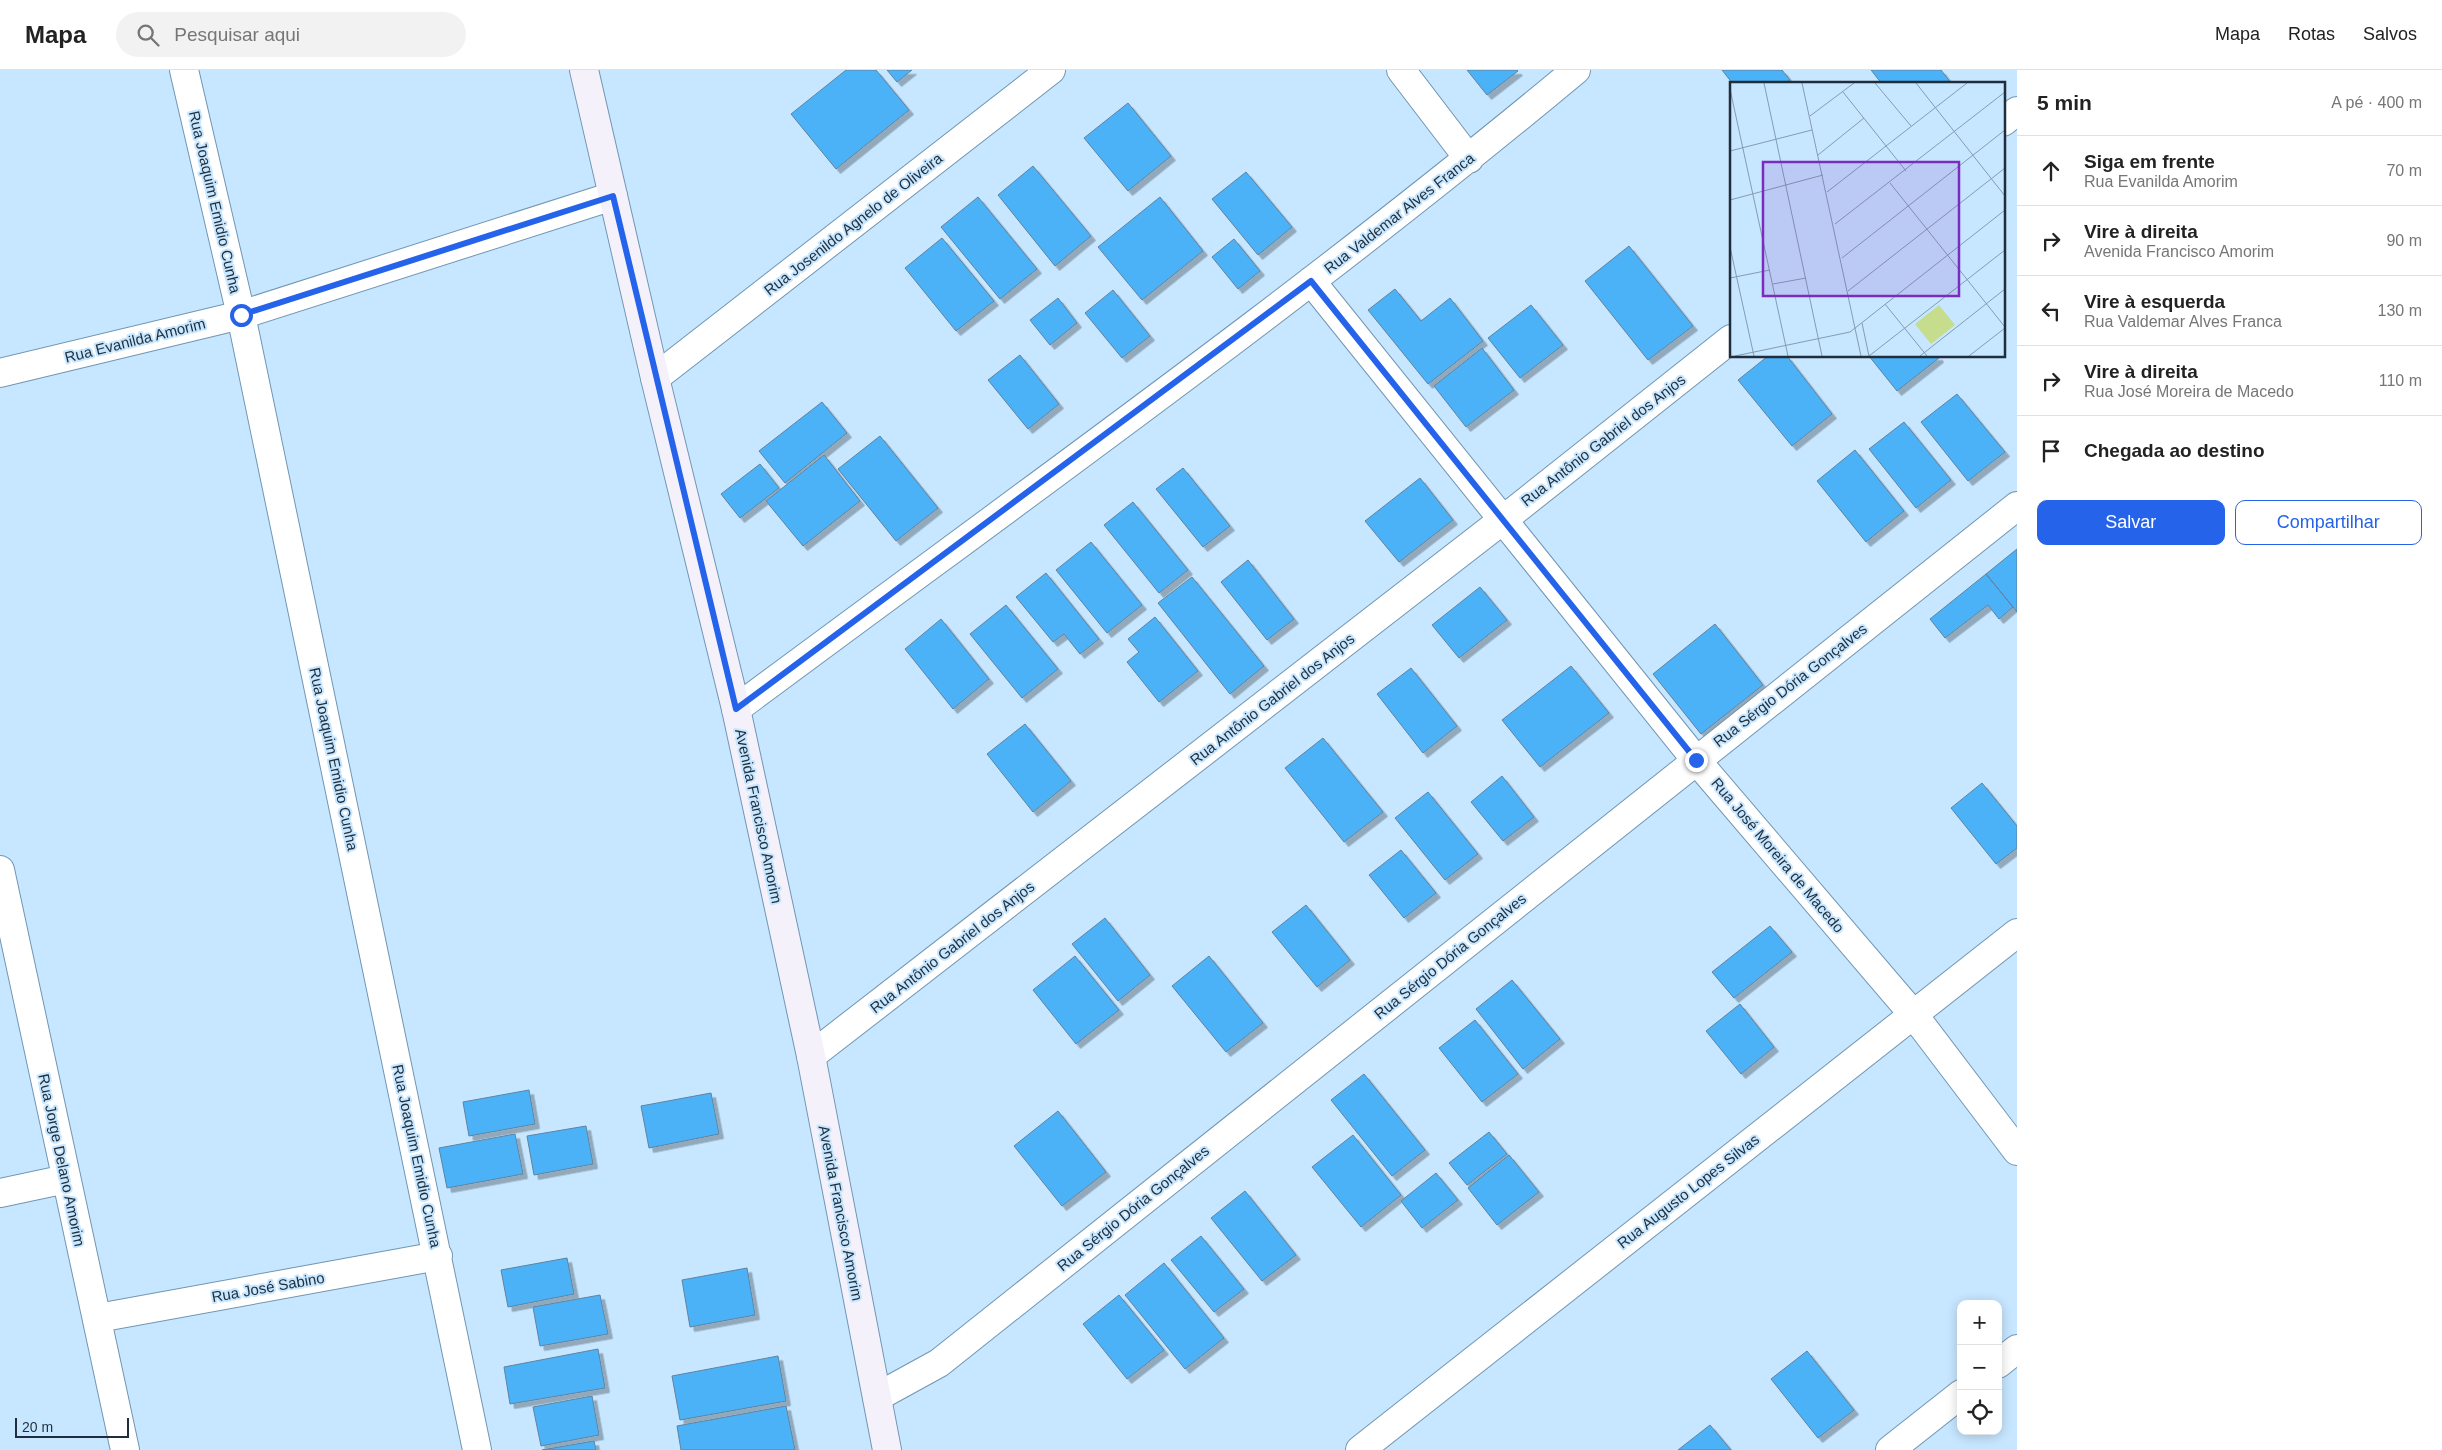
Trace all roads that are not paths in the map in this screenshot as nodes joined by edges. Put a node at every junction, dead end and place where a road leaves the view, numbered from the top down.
1 (184, 70) edge
2 (584, 70) edge
3 (1051, 70) edge
4 (1401, 70) edge
5 (1576, 70) edge
6 (2017, 111) edge
7 (2004, 121) edge
8 (1469, 159) junction
9 (613, 196) junction
10 (1311, 281) junction
11 (241, 315) junction
12 (1730, 340) edge
13 (0, 373) edge
14 (655, 378) junction
15 (2017, 506) edge
16 (1504, 519) junction
17 (736, 709) junction
18 (1696, 760) junction
19 (0, 870) edge
20 (2017, 933) edge
21 (1913, 1014) junction
22 (811, 1056) junction
23 (2017, 1151) edge
24 (66, 1180) junction
25 (0, 1193) edge
26 (438, 1256) junction
27 (98, 1318) junction
28 (2017, 1349) edge
29 (2002, 1361) edge
30 (877, 1397) junction
31 (1957, 1397) edge
32 (125, 1450) edge
33 (477, 1450) edge
34 (887, 1450) edge
35 (1360, 1450) edge
36 (1890, 1450) edge

1 - 11 street, Rua Joaquim Emidio Cunha
2 - 9 main road, Avenida Francisco Amorim
3 - 14 street, Rua Josenildo Agnelo de Oliveira
4 - 8 street
5 - 8 street, Rua Valdemar Alves Franca
6 - 7 street
8 - 10 street, Rua Valdemar Alves Franca
9 - 11 street, Rua Evanilda Amorim
9 - 14 main road, Avenida Francisco Amorim
10 - 16 street, Rua José Moreira de Macedo
10 - 17 street, Rua Valdemar Alves Franca
11 - 13 street, Rua Evanilda Amorim
11 - 26 street, Rua Joaquim Emidio Cunha
12 - 16 street, Rua Antônio Gabriel dos Anjos
14 - 17 main road, Avenida Francisco Amorim
15 - 18 street, Rua Sérgio Dória Gonçalves
16 - 18 street, Rua José Moreira de Macedo
16 - 22 street, Rua Antônio Gabriel dos Anjos
17 - 22 main road, Avenida Francisco Amorim
18 - 21 street, Rua José Moreira de Macedo
18 - 30 street, Rua Sérgio Dória Gonçalves
19 - 24 street, Rua Jorge Delano Amorim
20 - 21 street, Rua Augusto Lopes Silvas
21 - 23 street, Rua José Moreira de Macedo
21 - 35 street, Rua Augusto Lopes Silvas
22 - 30 main road, Avenida Francisco Amorim
24 - 25 street
24 - 27 street, Rua Jorge Delano Amorim
26 - 27 street, Rua José Sabino
26 - 33 street, Rua Joaquim Emidio Cunha
27 - 32 street, Rua Jorge Delano Amorim
28 - 29 street
30 - 34 main road, Avenida Francisco Amorim
31 - 36 street

